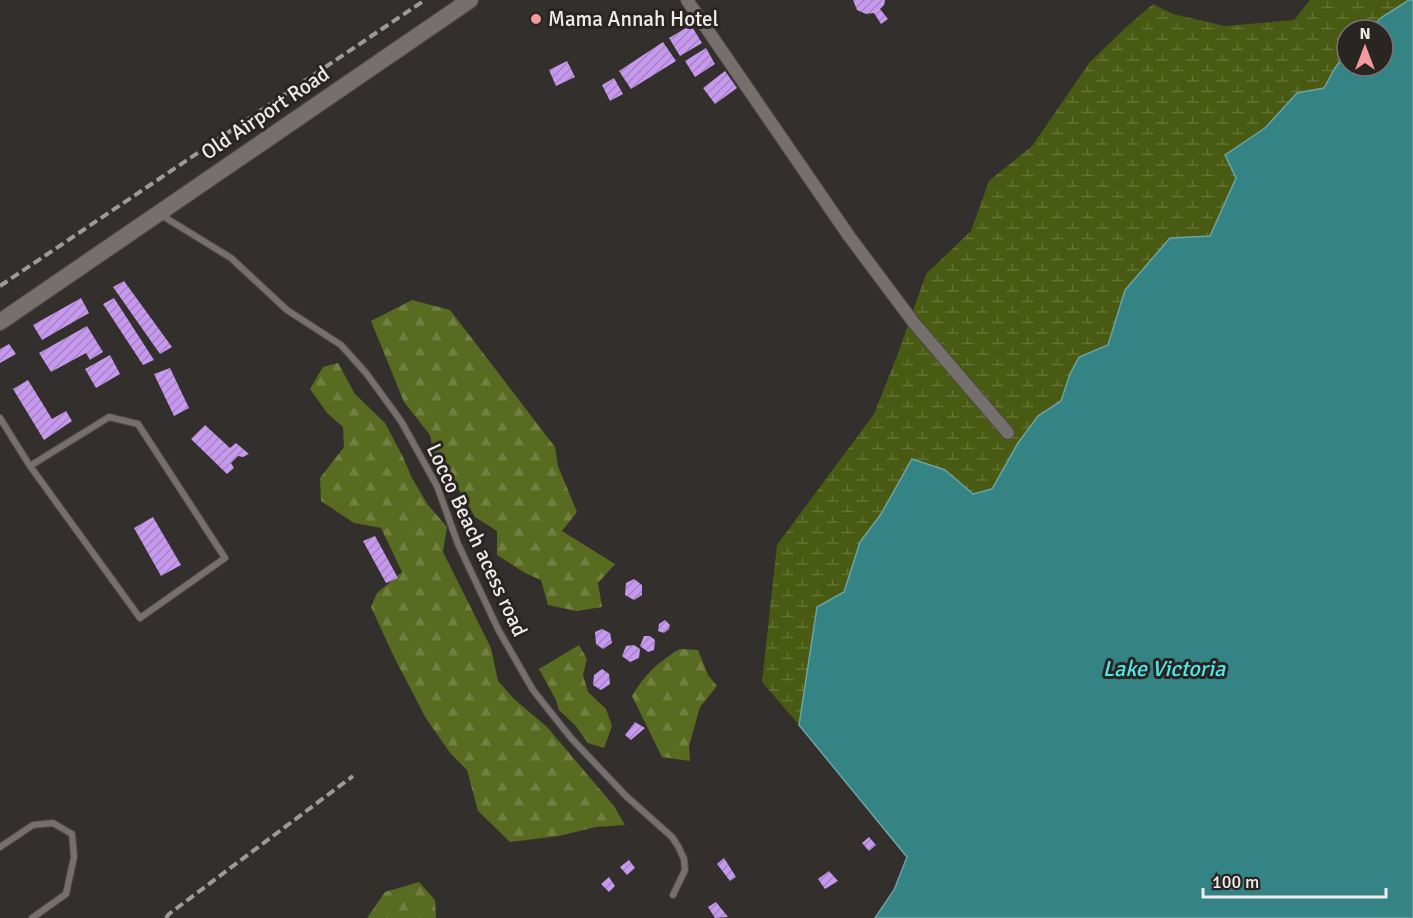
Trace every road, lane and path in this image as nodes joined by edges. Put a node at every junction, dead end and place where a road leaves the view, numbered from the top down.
1 (470, 0) edge
2 (687, 0) edge
3 (158, 214) junction
4 (0, 322) edge
5 (0, 418) edge
6 (1008, 433) dead end
7 (30, 466) junction
8 (0, 847) edge
9 (673, 895) dead end
10 (32, 918) edge

1 - 3 main road, Old Airport Road
2 - 6 street
3 - 4 main road, Old Airport Road
3 - 9 lane, Locco Beach acess road
5 - 7 lane
7 - 7 lane
8 - 10 lane

